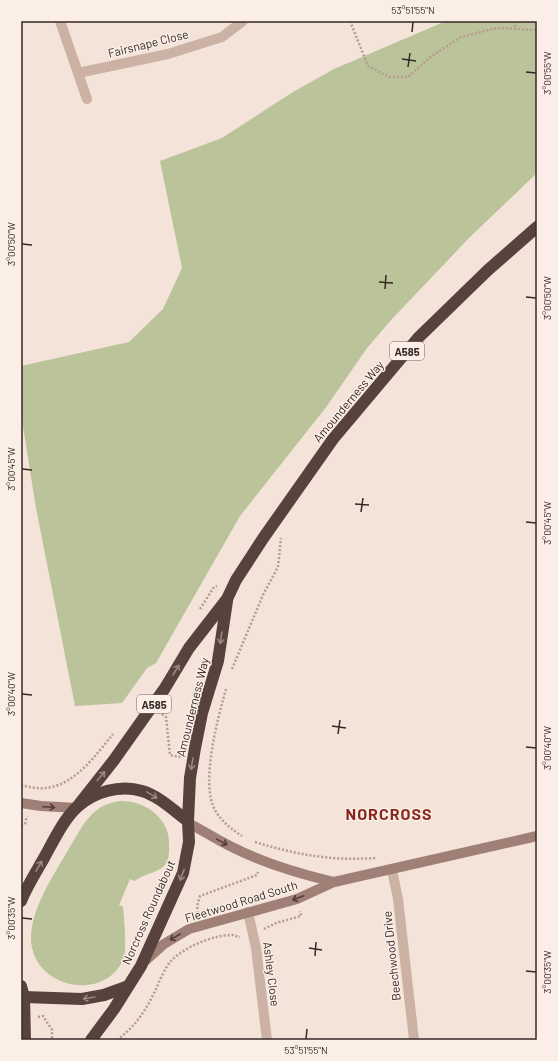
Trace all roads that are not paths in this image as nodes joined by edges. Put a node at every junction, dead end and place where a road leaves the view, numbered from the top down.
1 (60, 21) edge
2 (243, 21) edge
3 (78, 73) junction
4 (87, 99) dead end
5 (537, 227) edge
6 (227, 599) junction
7 (21, 803) edge
8 (77, 807) junction
9 (188, 822) junction
10 (537, 836) edge
11 (392, 870) junction
12 (334, 882) junction
13 (21, 901) edge
14 (248, 912) junction
15 (141, 966) junction
16 (126, 987) junction
17 (22, 993) edge
18 (25, 1040) edge
19 (91, 1040) edge
20 (267, 1040) edge
21 (414, 1040) edge

1 - 3 street
2 - 3 street, Fairsnape Close
3 - 4 street
5 - 6 highway, Amounderness Way / A585
8 -> 6 highway, Amounderness Way / A585
6 -> 9 highway, Amounderness Way / A585
7 -> 8 main road
8 -> 9 highway, A585
13 -> 8 highway, A585
9 -> 12 main road, Fleetwood Road South
9 -> 15 highway, Norcross Roundabout / A585
10 - 11 main road, Fleetwood Road South
11 - 12 main road, Fleetwood Road South
11 - 21 street, Beechwood Drive
12 -> 14 main road, Fleetwood Road South
14 -> 15 main road, Fleetwood Road South
14 - 20 street, Ashley Close
15 - 16 highway, Norcross Roundabout / A585
16 -> 17 highway
16 - 19 highway, A585
17 - 18 highway

